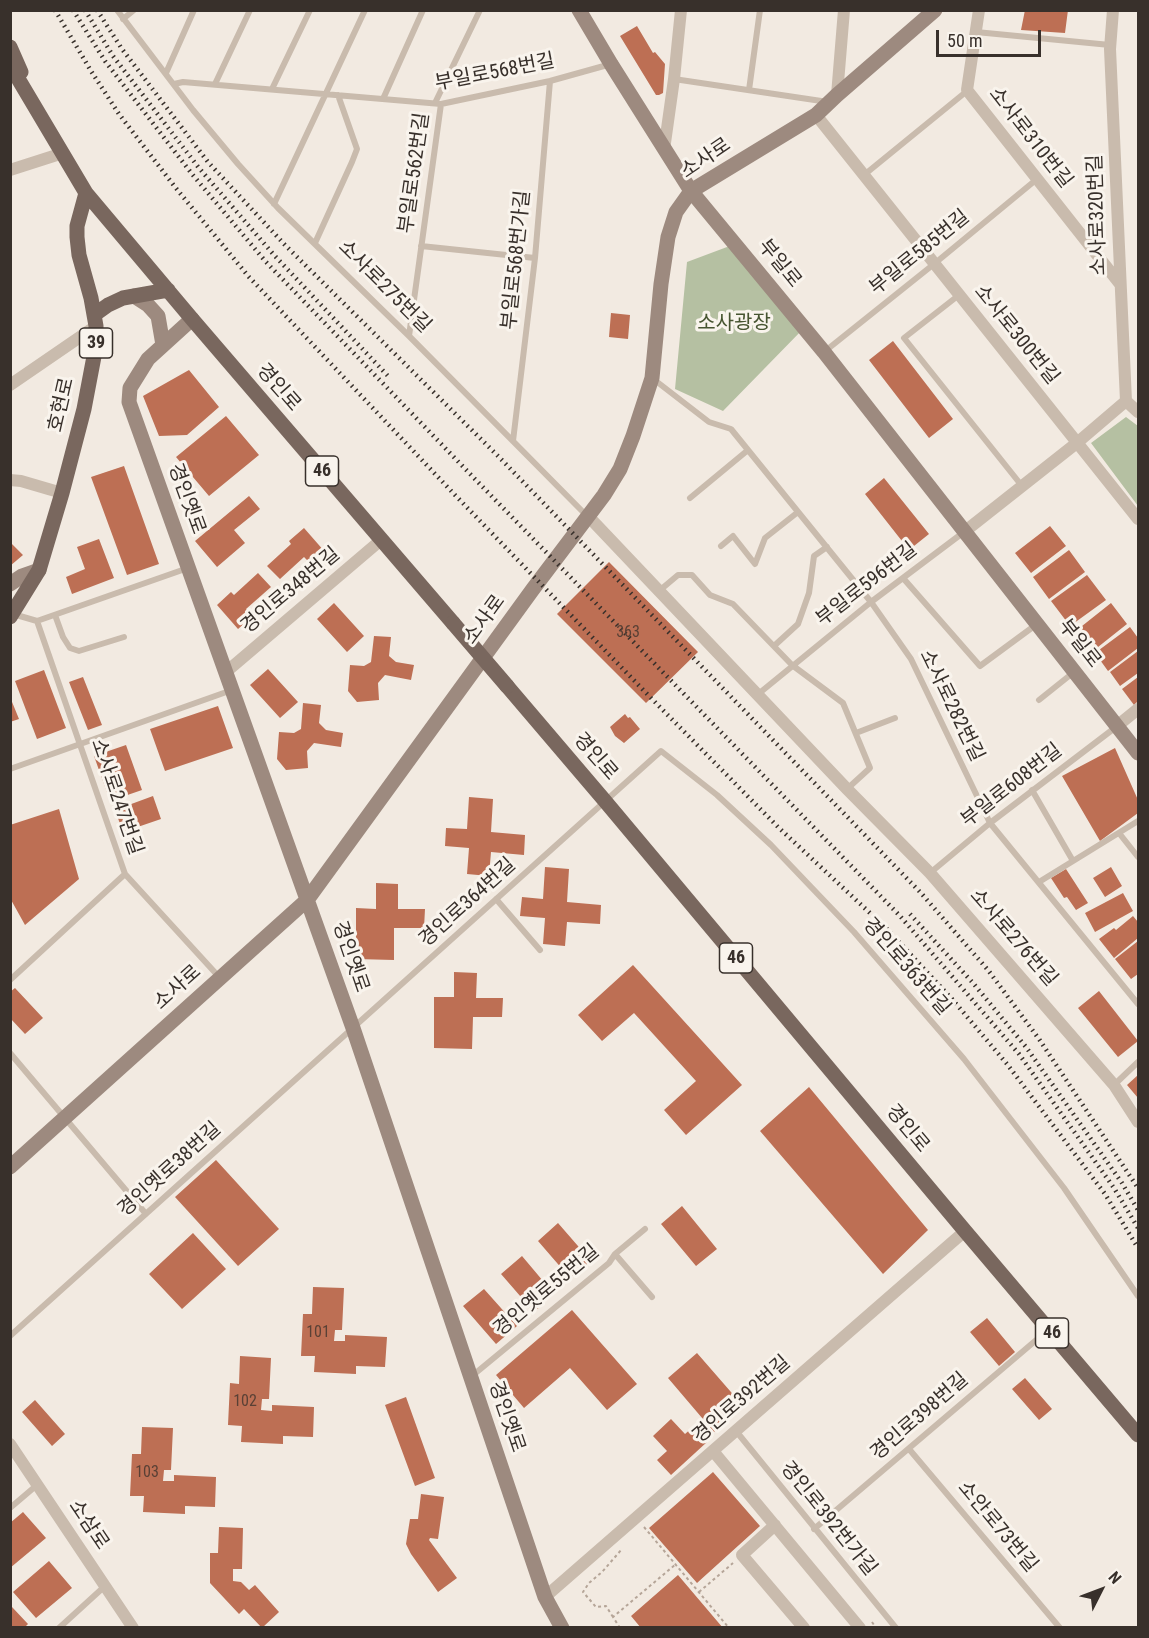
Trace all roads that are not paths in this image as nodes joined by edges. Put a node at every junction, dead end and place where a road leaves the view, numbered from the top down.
1 (117, 10) edge
2 (134, 10) edge
3 (195, 10) edge
4 (250, 10) edge
5 (310, 10) edge
6 (366, 10) edge
7 (423, 10) edge
8 (480, 10) edge
9 (579, 10) edge
10 (681, 10) edge
11 (760, 10) edge
12 (844, 10) edge
13 (935, 10) edge
14 (979, 10) edge
15 (1113, 10) edge
16 (123, 19) junction
17 (976, 32) junction
18 (1110, 45) junction
19 (11, 54) edge
20 (611, 64) junction
21 (166, 73) junction
22 (10, 78) edge
23 (674, 79) junction
24 (550, 81) junction
25 (174, 84) junction
26 (215, 84) junction
27 (272, 89) junction
28 (749, 90) junction
29 (968, 90) junction
30 (327, 94) junction
31 (338, 95) junction
32 (31, 97) junction
33 (833, 98) junction
34 (383, 99) junction
35 (438, 103) junction
36 (816, 115) junction
37 (664, 150) junction
38 (63, 153) junction
39 (10, 170) edge
40 (863, 176) junction
41 (1037, 178) junction
42 (691, 190) junction
43 (86, 193) junction
44 (274, 204) junction
45 (315, 243) junction
46 (421, 246) junction
47 (534, 258) junction
48 (934, 264) junction
49 (1120, 284) junction
50 (168, 290) junction
51 (959, 294) junction
52 (134, 296) junction
53 (192, 319) junction
54 (95, 321) junction
55 (409, 336) junction
56 (163, 345) junction
57 (824, 352) junction
58 (652, 378) junction
59 (10, 385) edge
60 (1126, 401) junction
61 (1138, 412) edge
62 (513, 441) junction
63 (1078, 442) junction
64 (748, 450) junction
65 (10, 480) edge
66 (1023, 486) junction
67 (62, 493) junction
68 (690, 498) dead end
69 (798, 512) junction
70 (588, 516) junction
71 (1138, 519) edge
72 (964, 532) junction
73 (381, 540) junction
74 (721, 546) dead end
75 (827, 547) junction
76 (189, 568) junction
77 (39, 570) junction
78 (903, 578) junction
79 (10, 584) edge
80 (659, 591) junction
81 (871, 602) junction
82 (11, 615) edge
83 (55, 615) junction
84 (37, 621) junction
85 (1037, 624) junction
86 (124, 637) dead end
87 (774, 646) junction
88 (792, 665) junction
89 (226, 672) junction
90 (1074, 672) junction
91 (232, 689) junction
92 (757, 695) junction
93 (1039, 700) dead end
94 (1138, 710) edge
95 (895, 718) dead end
96 (1116, 726) junction
97 (856, 733) junction
98 (80, 743) junction
99 (1138, 753) edge
100 (10, 769) edge
101 (847, 789) junction
102 (1032, 790) junction
103 (605, 801) junction
104 (1138, 821) edge
105 (990, 823) junction
106 (1119, 833) junction
107 (1138, 856) edge
108 (1073, 861) junction
109 (930, 873) junction
110 (124, 874) junction
111 (1039, 882) junction
112 (496, 899) junction
113 (308, 900) junction
114 (540, 950) dead end
115 (220, 979) junction
116 (10, 980) edge
117 (1138, 1004) edge
118 (352, 1028) junction
119 (10, 1053) edge
120 (1138, 1062) edge
121 (1114, 1085) junction
122 (65, 1118) junction
123 (1138, 1122) edge
124 (10, 1167) edge
125 (146, 1214) junction
126 (645, 1229) dead end
127 (965, 1232) junction
128 (615, 1254) junction
129 (1138, 1296) edge
130 (652, 1297) dead end
131 (1048, 1329) junction
132 (10, 1336) edge
133 (471, 1377) junction
134 (736, 1431) junction
135 (1138, 1435) edge
136 (10, 1444) edge
137 (909, 1449) junction
138 (713, 1451) junction
139 (37, 1484) junction
140 (10, 1508) edge
141 (775, 1525) junction
142 (814, 1529) junction
143 (105, 1586) junction
144 (545, 1597) junction
145 (59, 1628) edge
146 (133, 1628) edge
147 (562, 1628) edge
148 (804, 1628) edge
149 (860, 1628) edge
150 (896, 1628) edge
151 (1060, 1628) edge

1 - 16 lane, 소사로275번길
2 - 16 lane
3 - 21 lane
4 - 26 lane
5 - 27 lane
6 - 30 lane
7 - 34 lane
8 - 35 lane, 부일로562번길
9 - 20 street, 부일로
10 - 23 street
11 - 28 lane
12 - 33 street
13 - 33 street, 소사로
14 - 17 street, 소사로310번길
15 - 18 street, 소사로320번길
16 - 21 lane, 소사로275번길
17 - 18 lane
17 - 29 street, 소사로310번길
18 - 49 street, 소사로320번길
19 - 32 main road, 경인로
20 - 24 lane, 부일로568번길
20 - 37 street, 부일로
21 - 25 lane, 소사로275번길
22 - 32 main road, 경인로
23 - 28 lane
23 - 37 street
24 - 35 lane, 부일로568번길
24 - 47 lane, 부일로568번가길
25 - 26 lane, 부일로568번길
25 - 44 lane, 소사로275번길
26 - 27 lane, 부일로568번길
27 - 30 lane, 부일로568번길
28 - 33 lane
29 - 40 lane
29 - 41 street, 소사로310번길
30 - 31 lane, 부일로568번길
30 - 44 lane
31 - 34 lane, 부일로568번길
31 - 45 lane
32 - 38 main road, 경인로
33 - 36 street, 소사로
34 - 35 lane, 부일로568번길
35 - 46 lane, 부일로562번길
36 - 40 street, 소사로300번길
36 - 42 street, 소사로
37 - 42 street, 부일로
38 - 39 street
38 - 43 main road, 경인로
40 - 48 street, 소사로300번길
41 - 48 lane, 부일로585번길
41 - 49 street, 소사로310번길
42 - 57 street, 부일로
42 - 58 street, 소사로
43 - 50 main road, 경인로 / 46
43 - 54 main road, 호현로 / 39
44 - 45 lane, 소사로275번길
45 - 55 lane, 소사로275번길
46 - 47 lane, 부일로562번길
46 - 55 lane, 부일로562번길
47 - 62 lane, 부일로568번가길
48 - 51 street, 소사로300번길
48 - 57 lane, 부일로585번길
49 - 60 street, 소사로320번길
50 - 52 main road
50 - 53 main road, 경인로 / 46
51 - 63 street, 소사로300번길
51 - 66 lane
52 - 54 main road
52 - 56 street
53 - 56 street, 경인옛로
53 - 73 main road, 경인로 / 46
54 - 59 street
54 - 67 main road, 호현로 / 39
55 - 62 lane, 소사로275번길
56 - 76 street, 경인옛로
57 - 72 street, 부일로
58 - 64 lane, 소사로282번길
58 - 70 street, 소사로
60 - 61 street
60 - 63 street
62 - 70 lane, 소사로275번길
63 - 66 street
63 - 71 street, 소사로300번길
64 - 68 lane
64 - 69 lane, 소사로282번길
65 - 67 street
66 - 72 street
67 - 77 main road, 호현로 / 39
69 - 74 lane
69 - 75 lane, 소사로282번길
70 - 80 street, 소사로276번길
70 - 113 street, 소사로
72 - 78 lane, 부일로596번길
72 - 85 street, 부일로
73 - 89 street, 경인로348번길
73 - 103 main road, 경인로 / 46, bridge
75 - 81 lane, 소사로282번길
75 - 87 lane
76 - 83 lane
76 - 89 street, 경인옛로
77 - 79 street
77 - 82 main road, 호현로 / 39
78 - 81 lane, 부일로596번길
78 - 85 lane
80 - 87 lane
80 - 92 street, 소사로276번길
81 - 88 lane, 부일로596번길
81 - 105 lane, 소사로282번길
82 - 84 lane
83 - 84 lane
83 - 86 lane
84 - 98 lane, 소사로247번길
85 - 90 street, 부일로
87 - 88 lane
88 - 92 lane, 부일로596번길
88 - 97 lane
89 - 91 street, 경인옛로
90 - 93 lane
90 - 96 street, 부일로
91 - 98 lane
91 - 113 street, 경인옛로
92 - 101 street, 소사로276번길
94 - 96 street
95 - 97 lane
96 - 99 street, 부일로
96 - 102 lane, 부일로608번길
97 - 101 lane
98 - 100 lane
98 - 110 lane, 소사로247번길
101 - 109 street, 소사로276번길
102 - 105 lane, 부일로608번길
102 - 108 lane
103 - 112 lane, 경인로364번길
103 - 127 main road, 경인로 / 46
103 - 129 lane, 경인로363번길
104 - 106 lane
105 - 109 lane, 부일로608번길
105 - 111 lane, 소사로282번길
106 - 107 lane
106 - 108 lane
108 - 111 lane
109 - 121 street, 소사로276번길
110 - 115 lane, 소사로247번길
110 - 116 lane
111 - 117 lane, 소사로282번길
112 - 114 lane
112 - 118 lane, 경인로364번길
113 - 115 street, 소사로
113 - 118 street, 경인옛로
115 - 122 street, 소사로
118 - 125 lane, 경인옛로38번길
118 - 133 street, 경인옛로
119 - 122 lane
120 - 121 lane
121 - 123 street, 소사로276번길
122 - 124 street, 소사로
122 - 125 lane
125 - 132 lane, 경인옛로38번길
126 - 128 lane, 경인옛로55번길
127 - 131 main road, 경인로 / 46
127 - 134 street, 경인로392번길
128 - 130 lane
128 - 133 lane, 경인옛로55번길
131 - 135 main road, 경인로 / 46
131 - 137 lane, 경인로398번길
133 - 144 street, 경인옛로
134 - 138 street, 경인로392번길
134 - 142 lane, 경인로392번가길
136 - 139 street, 소삼로
137 - 142 lane, 경인로398번길
137 - 151 lane, 소안로73번길
138 - 141 street
138 - 144 street, 경인로392번길
139 - 140 lane
139 - 143 street, 소삼로
141 - 148 street
141 - 149 street
142 - 150 lane, 경인로392번가길
143 - 145 lane
143 - 146 street, 소삼로
144 - 147 street, 경인옛로

